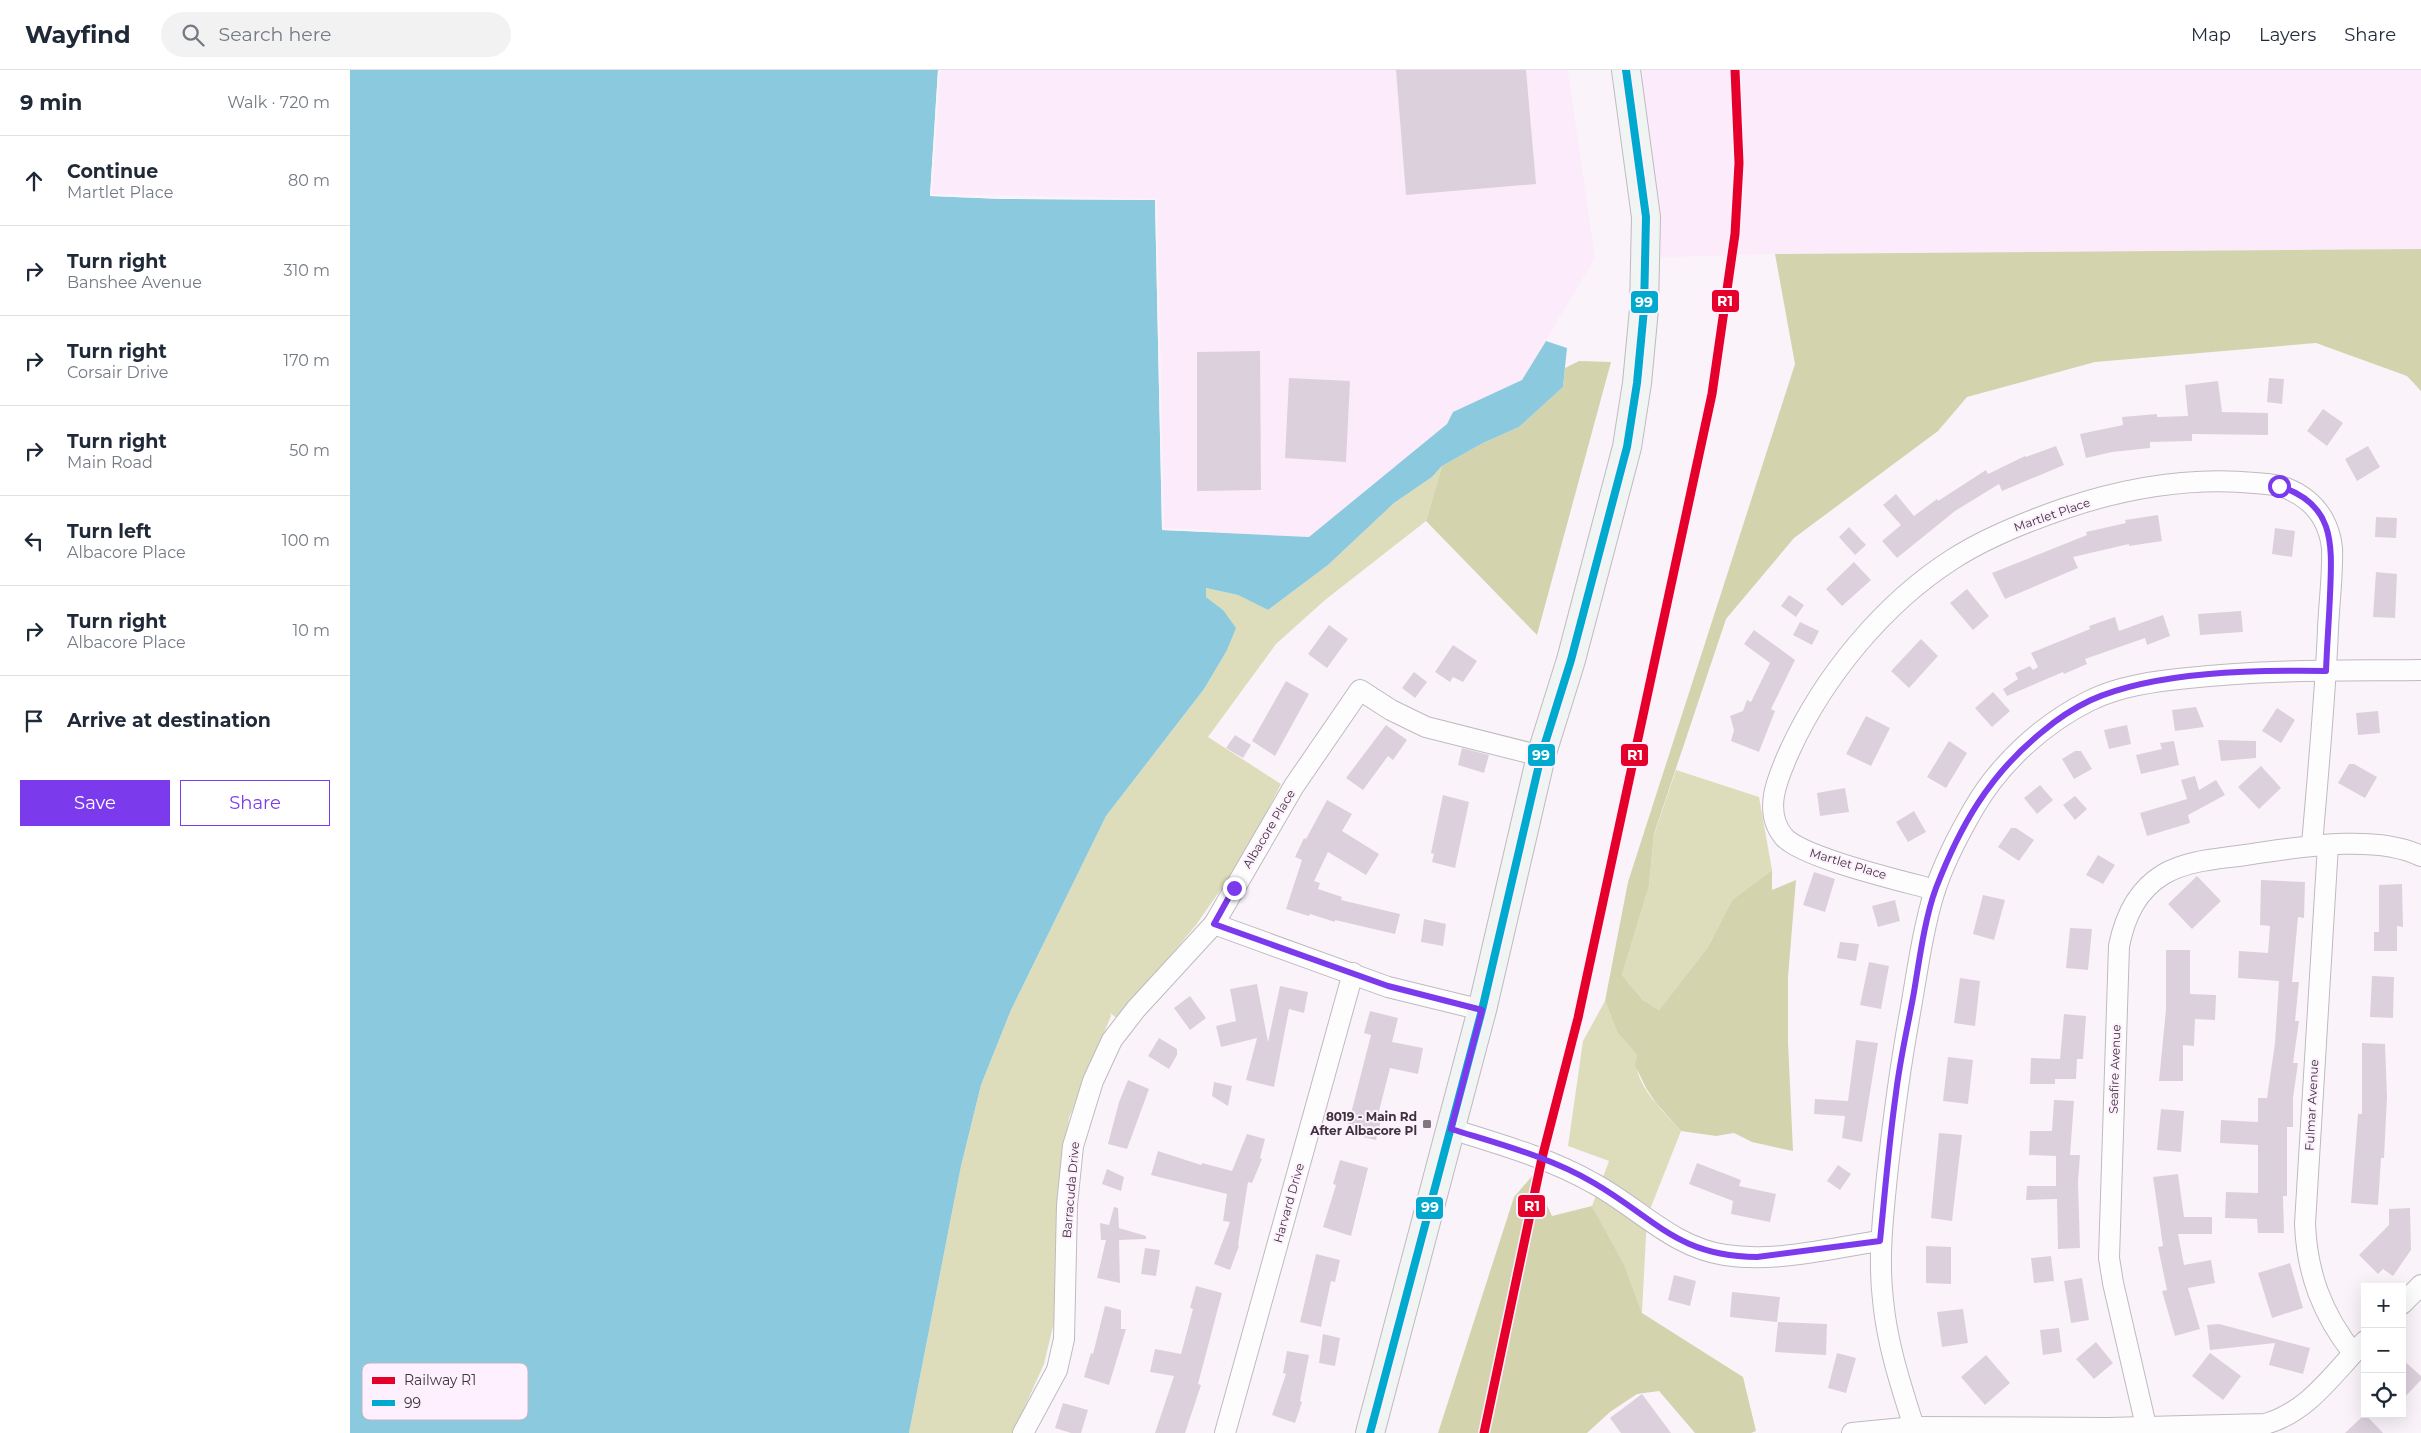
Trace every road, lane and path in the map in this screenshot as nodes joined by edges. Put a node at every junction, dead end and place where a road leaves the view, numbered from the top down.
1 (1626, 70) edge
2 (2421, 670) edge
3 (2326, 671) junction
4 (1541, 756) junction
5 (2320, 845) junction
6 (2421, 856) edge
7 (1935, 890) junction
8 (1214, 924) junction
9 (1352, 973) junction
10 (1482, 1010) junction
11 (1451, 1129) junction
12 (1880, 1241) junction
13 (2421, 1286) edge
14 (2406, 1300) edge
15 (2359, 1347) edge
16 (2146, 1426) junction
17 (1914, 1427) junction
18 (2107, 1431) edge
19 (1023, 1433) edge
20 (1225, 1433) edge
21 (1370, 1433) edge
22 (1852, 1433) edge

1 - 4 main road
2 - 3 street
3 - 5 street, Martlet Place
3 - 7 street
3 - 7 street, Martlet Place
4 - 8 street, Albacore Place
4 - 10 main road
5 - 6 street, Seafire Avenue
5 - 15 street, Fulmar Avenue
5 - 16 street, Seafire Avenue
7 - 12 street
8 - 9 street
8 - 19 street, Barracuda Drive
9 - 10 street
9 - 20 street, Harvard Drive
10 - 11 main road
11 - 12 street
11 - 21 main road
12 - 17 street
13 - 14 street
15 - 16 street
16 - 18 street
17 - 18 street
17 - 22 street

